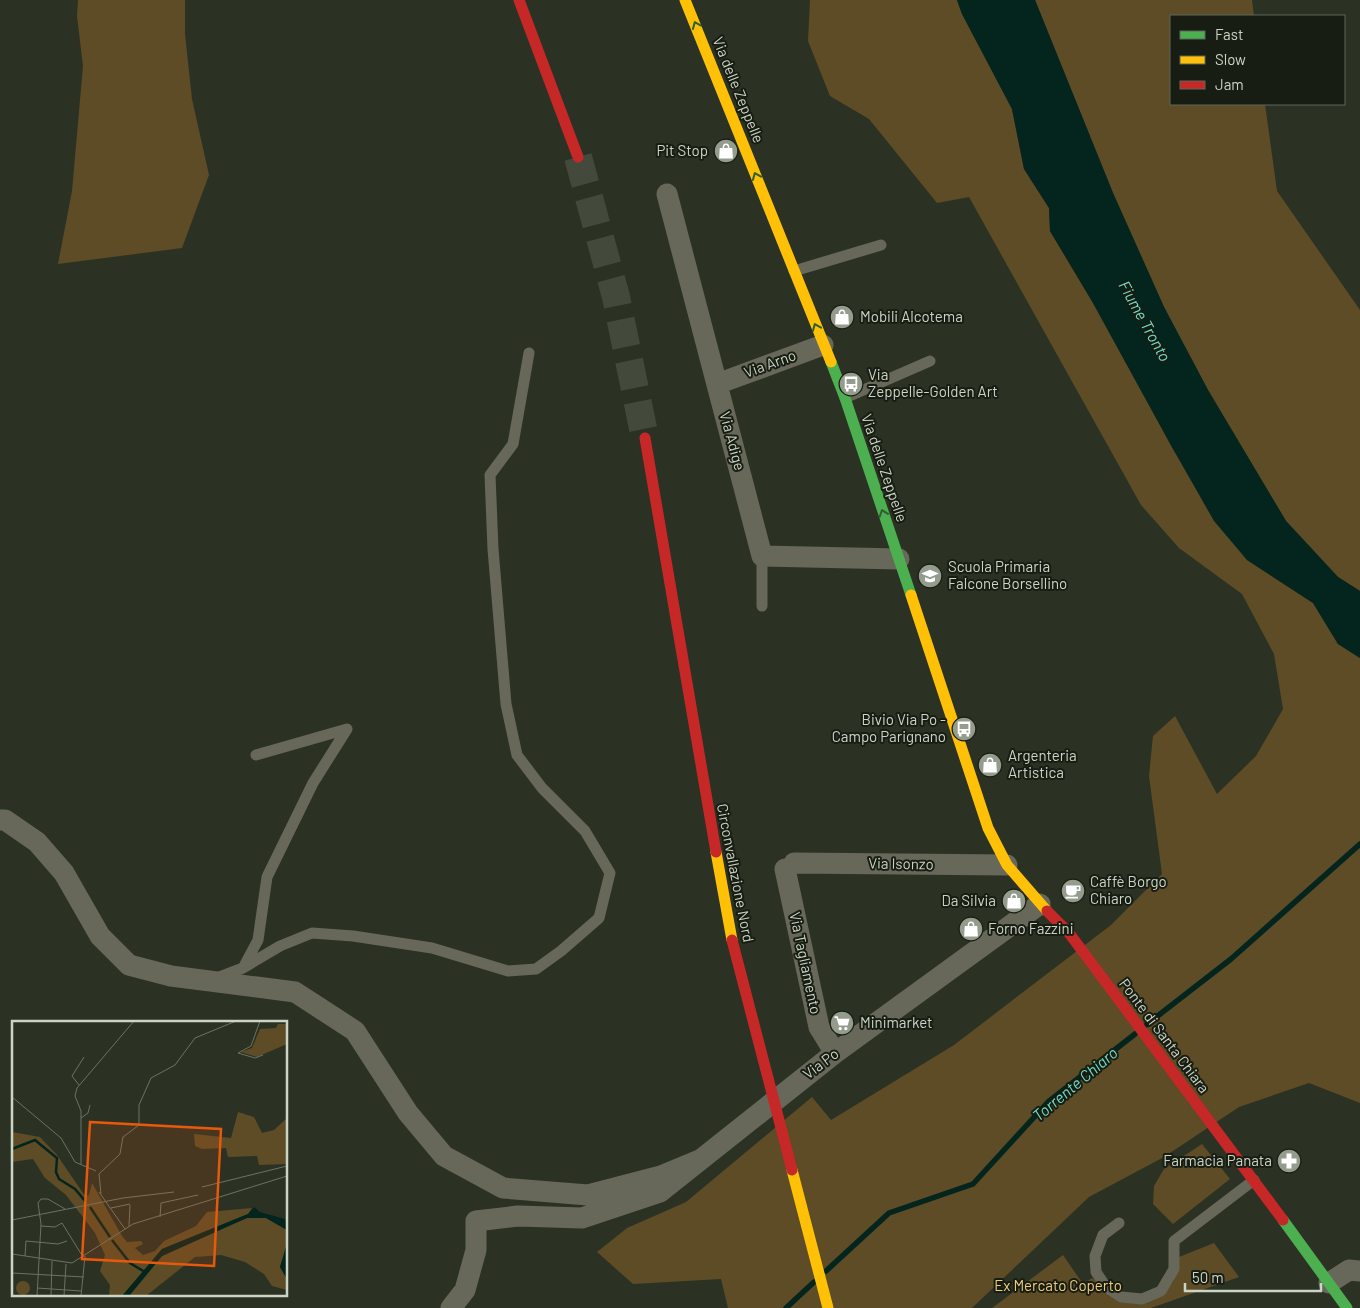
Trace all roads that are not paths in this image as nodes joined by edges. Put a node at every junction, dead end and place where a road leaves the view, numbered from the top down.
1 (519, 0) edge
2 (685, 0) edge
3 (578, 157) tunnel mouth
4 (667, 194) dead end
5 (881, 245) dead end
6 (794, 271) junction
7 (823, 345) junction
8 (529, 353) dead end
9 (930, 361) dead end
10 (717, 384) junction
11 (845, 398) junction
12 (645, 438) tunnel mouth
13 (762, 556) junction
14 (899, 559) junction
15 (762, 606) dead end
16 (256, 755) dead end
17 (0, 820) edge
18 (790, 866) joint
19 (1007, 866) junction
20 (1040, 904) junction
21 (1069, 933) joint
22 (243, 968) junction
23 (211, 980) junction
24 (835, 1053) junction
25 (702, 1159) junction
26 (1254, 1180) junction
27 (476, 1221) junction
28 (1119, 1224) dead end
29 (1360, 1271) edge
30 (1328, 1283) junction
31 (1341, 1306) edge
32 (445, 1308) edge
33 (451, 1308) edge
34 (828, 1308) edge

1 - 3 street
6 -> 2 street, Via delle Zeppelle
4 - 10 street, Via Adige
5 - 6 lane
7 -> 6 street, Via delle Zeppelle
7 - 10 street, Via Arno
7 - 11 street, Via delle Zeppelle
8 - 22 lane
9 - 11 lane
10 - 13 street, Via Adige
14 -> 11 street, Via delle Zeppelle
12 - 34 street, Circonvallazione Nord, bridge
13 - 14 street
13 - 15 lane
14 - 19 street, Via delle Zeppelle
16 - 22 lane
17 - 23 street
18 - 19 street, Via Isonzo
18 - 24 street, Via Tagliamento
19 - 20 street, Via delle Zeppelle
20 - 21 street, Via delle Zeppelle
20 - 24 street, Via Po
21 - 26 street, Ponte di Santa Chiara
22 - 23 lane
23 - 25 street
24 - 25 street, Via Po
25 - 27 street, Via Po
26 - 28 lane
26 - 30 street, Ponte di Santa Chiara
27 - 32 street
27 - 33 street
29 - 30 street
30 - 31 street, Ponte di Santa Chiara

